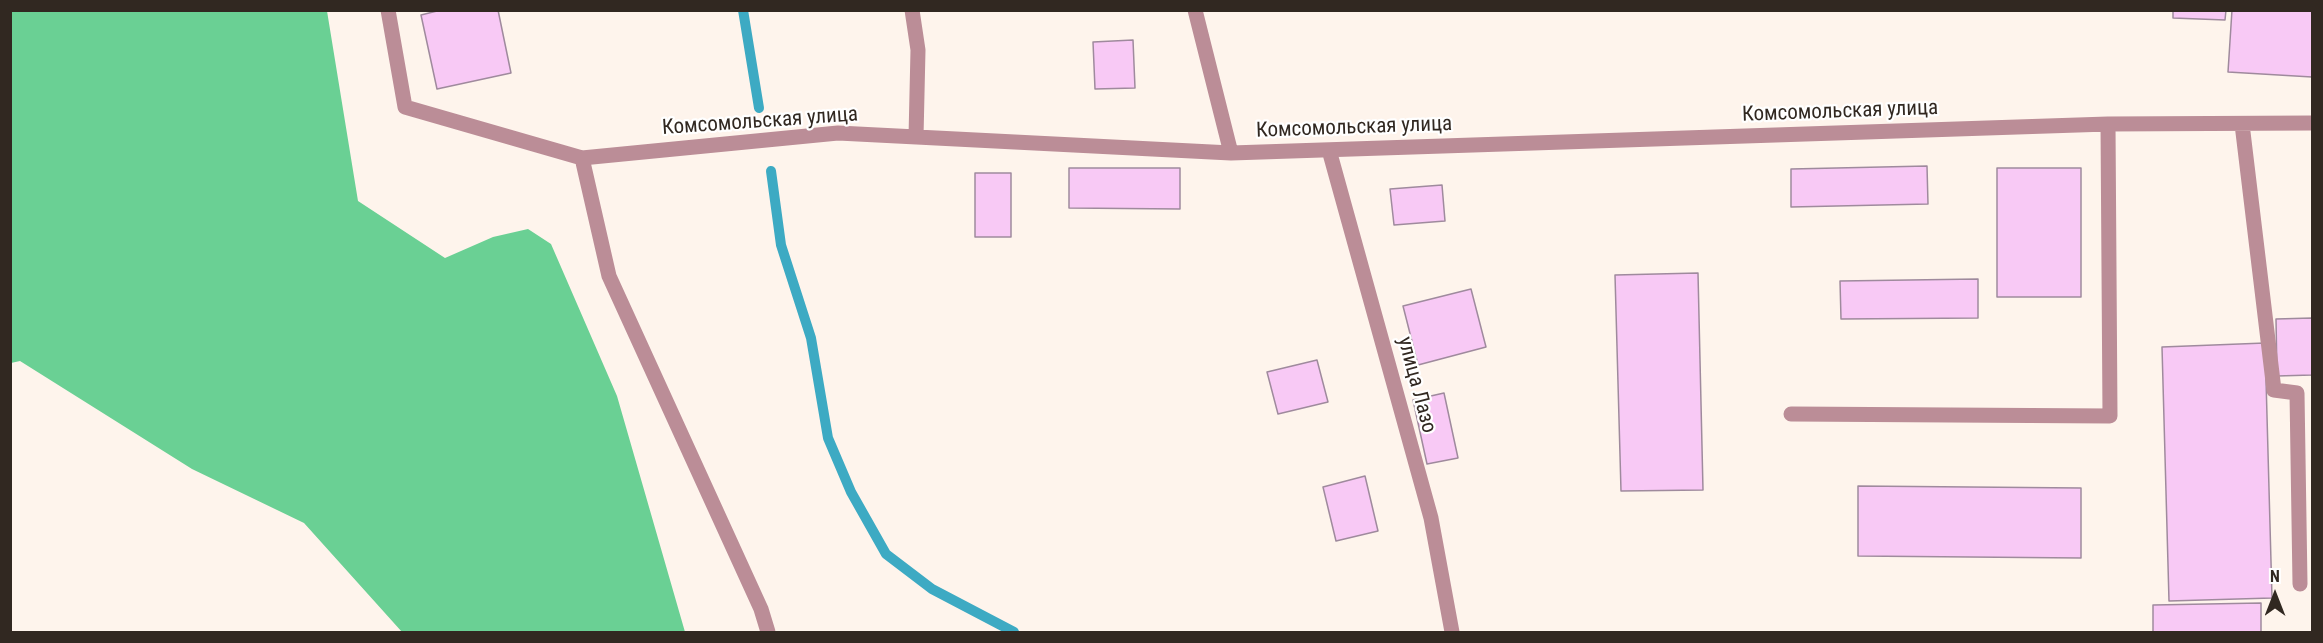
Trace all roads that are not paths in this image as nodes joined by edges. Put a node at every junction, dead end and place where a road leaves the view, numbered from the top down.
1 (388, 10) edge
2 (912, 10) edge
3 (1195, 10) edge
4 (2313, 123) edge
5 (2108, 124) junction
6 (2242, 124) junction
7 (916, 137) junction
8 (1329, 150) junction
9 (1231, 153) junction
10 (582, 158) junction
11 (1791, 414) dead end
12 (2300, 584) dead end
13 (768, 633) edge
14 (1452, 633) edge

1 - 10 street, Комсомольская улица
2 - 7 street
3 - 9 street
4 - 6 street, Комсомольская улица
5 - 6 street, Комсомольская улица
5 - 8 street, Комсомольская улица
5 - 11 street
6 - 12 street
7 - 9 street, Комсомольская улица
7 - 10 street, Комсомольская улица
8 - 9 street, Комсомольская улица
8 - 14 street, улица Лазо
10 - 13 street

